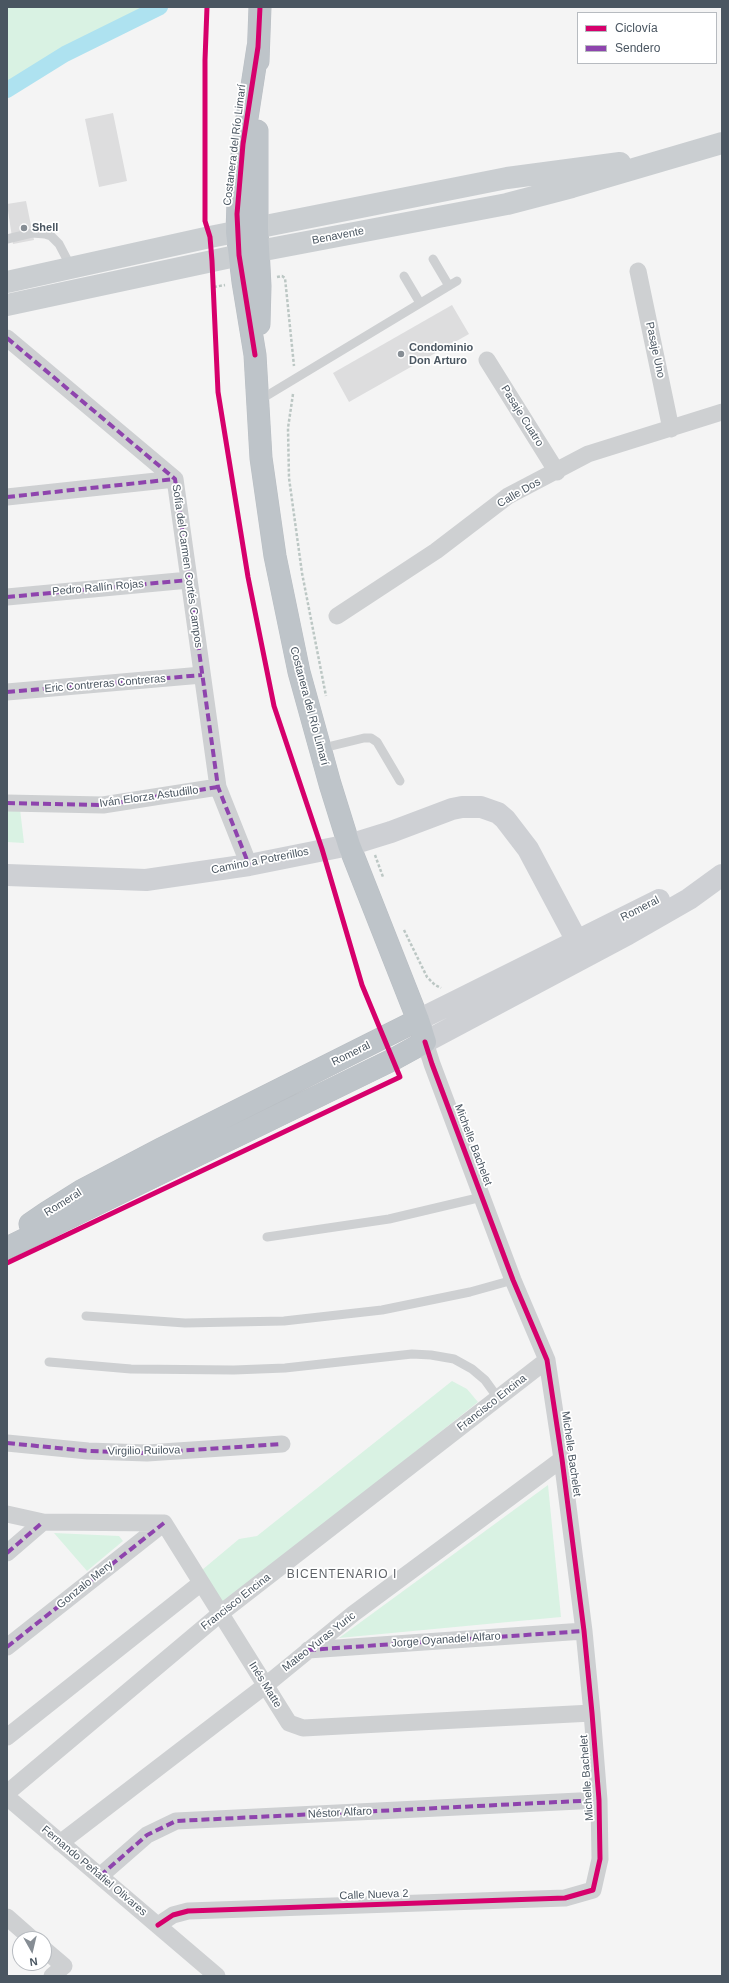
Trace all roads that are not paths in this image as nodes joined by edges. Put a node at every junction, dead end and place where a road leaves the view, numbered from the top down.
1 (260, 7) edge
2 (722, 143) edge
3 (667, 158) junction
4 (247, 230) junction
5 (7, 239) edge
6 (249, 253) junction
7 (433, 259) dead end
8 (72, 269) junction
9 (638, 271) dead end
10 (404, 276) dead end
11 (7, 282) edge
12 (420, 303) junction
13 (7, 305) edge
14 (7, 338) edge
15 (255, 356) junction
16 (487, 360) dead end
17 (257, 402) junction
18 (722, 412) edge
19 (671, 429) junction
20 (557, 472) junction
21 (175, 479) junction
22 (7, 497) edge
23 (189, 580) junction
24 (7, 597) edge
25 (337, 616) dead end
26 (202, 675) junction
27 (7, 692) edge
28 (319, 749) junction
29 (400, 781) dead end
30 (218, 787) junction
31 (7, 803) edge
32 (349, 845) junction
33 (249, 865) junction
34 (722, 867) edge
35 (7, 875) edge
36 (722, 875) edge
37 (577, 941) junction
38 (418, 1020) junction
39 (425, 1042) junction
40 (482, 1197) junction
41 (267, 1237) dead end
42 (7, 1241) edge
43 (7, 1248) edge
44 (513, 1280) junction
45 (86, 1316) dead end
46 (547, 1360) junction
47 (50, 1362) dead end
48 (498, 1398) junction
49 (7, 1443) edge
50 (282, 1444) dead end
51 (562, 1459) junction
52 (7, 1514) edge
53 (42, 1522) junction
54 (164, 1523) junction
55 (7, 1553) edge
56 (201, 1583) junction
57 (221, 1613) junction
58 (584, 1631) junction
59 (7, 1648) edge
60 (308, 1650) junction
61 (266, 1685) junction
62 (592, 1713) junction
63 (7, 1736) edge
64 (7, 1793) edge
65 (7, 1797) edge
66 (599, 1800) junction
67 (60, 1843) junction
68 (100, 1876) junction
69 (593, 1890) joint
70 (7, 1917) edge
71 (158, 1925) junction
72 (23, 1931) edge
73 (52, 1962) edge
74 (58, 1971) edge
75 (217, 1976) edge

1 - 4 highway, Costanera del Río Limarí
2 - 3 main road, Benavente
3 - 4 main road, Benavente
3 - 6 main road, Benavente
4 - 6 highway, Costanera del Río Limarí
4 - 8 main road, Benavente
5 - 8 lane
6 - 13 main road, Benavente
6 - 15 highway, Costanera del Río Limarí
6 - 15 highway, Costanera del Río Limarí
7 - 12 lane
8 - 11 main road, Benavente
9 - 19 street, Pasaje Uno
10 - 12 lane
12 - 17 lane
14 - 21 street, Sofía del Carmen Cortés Campos
15 - 17 highway, Costanera del Río Limarí
16 - 20 street, Pasaje Cuatro
17 - 28 highway, Costanera del Río Limarí
18 - 19 street, Calle Dos
19 - 20 street, Calle Dos
20 - 25 street, Calle Dos
21 - 22 street
21 - 23 street, Sofía del Carmen Cortés Campos
23 - 24 street, Pedro Rallín Rojas
23 - 26 street, Sofía del Carmen Cortés Campos
26 - 27 street, Eric Contreras Contreras
26 - 30 street, Sofía del Carmen Cortés Campos
28 - 29 lane
28 - 32 highway, Costanera del Río Limarí
30 - 31 street, Iván Elorza Astudillo
30 - 33 street, Sofía del Carmen Cortés Campos
32 - 33 main road, Camino a Potrerillos
32 - 37 main road, Camino a Potrerillos
32 - 38 highway, Costanera del Río Limarí
33 - 35 main road, Camino a Potrerillos
34 - 37 main road, Romeral
36 - 39 main road, Romeral
37 - 38 main road, Romeral
38 - 39 highway, Costanera del Río Limarí
38 - 42 highway, Romeral
39 - 40 street, Michelle Bachelet
39 - 43 highway, Romeral
40 - 41 lane
40 - 44 street, Michelle Bachelet
44 - 45 lane
44 - 46 street, Michelle Bachelet
46 - 48 street, Francisco Encina
46 - 51 street, Michelle Bachelet
47 - 48 lane
48 - 57 street, Francisco Encina
49 - 50 street, Virgilio Ruilova
51 - 58 street, Michelle Bachelet
51 - 60 street, Mateo Yuras Yuric
52 - 53 street
53 - 54 street
53 - 55 street
54 - 56 street, Inés Matte
54 - 59 street, Gonzalo Mery
56 - 57 street, Inés Matte
56 - 63 street
57 - 61 street, Inés Matte
57 - 64 street, Francisco Encina
58 - 60 street, Jorge Oyanadel Alfaro
58 - 62 street, Michelle Bachelet
60 - 61 street, Mateo Yuras Yuric
61 - 62 street, Inés Matte
61 - 67 street, Mateo Yuras Yuric
62 - 66 street, Michelle Bachelet
65 - 67 street, Fernando Peñafiel Olivares
66 - 68 street, Néstor Alfaro
66 - 69 street, Michelle Bachelet
67 - 68 street, Fernando Peñafiel Olivares
68 - 71 street, Fernando Peñafiel Olivares
69 - 71 street, Calle Nueva 2
70 - 72 street
71 - 75 street, Fernando Peñafiel Olivares
73 - 74 street

